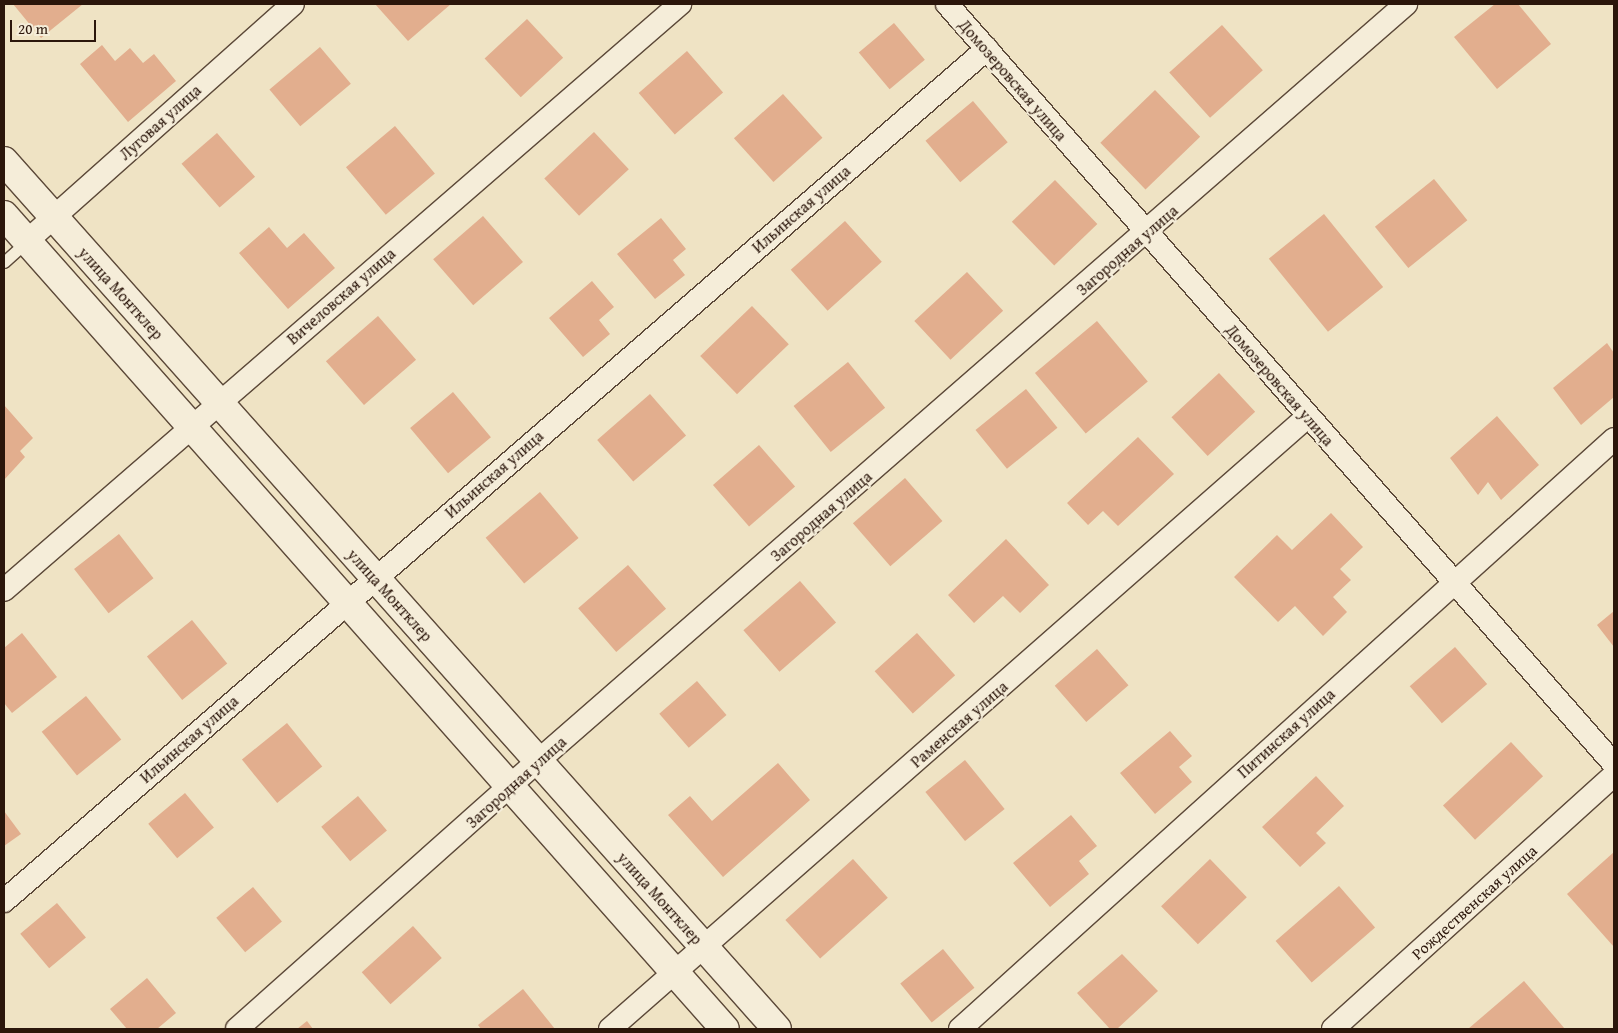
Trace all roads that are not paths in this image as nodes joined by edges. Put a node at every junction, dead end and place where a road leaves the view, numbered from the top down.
1 (293, 4) edge
2 (680, 4) edge
3 (947, 4) edge
4 (1406, 4) edge
5 (987, 49) junction
6 (4, 162) edge
7 (4, 215) edge
8 (54, 218) junction
9 (1148, 232) junction
10 (27, 241) junction
11 (4, 262) edge
12 (220, 404) junction
13 (1307, 417) junction
14 (193, 426) junction
15 (1614, 439) edge
16 (375, 578) junction
17 (1454, 580) junction
18 (4, 590) edge
19 (348, 601) junction
20 (538, 761) junction
21 (1614, 764) edge
22 (1614, 775) edge
23 (510, 786) junction
24 (4, 901) edge
25 (704, 948) junction
26 (674, 973) junction
27 (237, 1029) edge
28 (610, 1029) edge
29 (725, 1029) edge
30 (777, 1029) edge
31 (960, 1029) edge
32 (1333, 1029) edge

1 - 8 street, Луговая улица
2 - 12 street, Вичеловская улица
3 - 5 street, Домозеровская улица
4 - 9 street, Загородная улица
5 - 9 street, Домозеровская улица
5 - 16 street, Ильинская улица
6 - 8 street, улица Монтклер
7 - 10 street
8 - 10 street, Луговая улица
8 - 12 street, улица Монтклер
9 - 13 street, Домозеровская улица
9 - 20 street, Загородная улица
10 - 11 lane
10 - 14 street
12 - 14 street, Вичеловская улица
12 - 16 street, улица Монтклер
13 - 17 street, Домозеровская улица
13 - 25 street, Раменская улица
14 - 18 street, Вичеловская улица
14 - 19 street
15 - 17 street, Питинская улица
16 - 19 street, Ильинская улица
16 - 20 street, улица Монтклер
17 - 21 street, Домозеровская улица
17 - 31 street, Питинская улица
19 - 23 street
19 - 24 street, Ильинская улица
20 - 23 street, Загородная улица
20 - 25 street, улица Монтклер
22 - 32 street, Рождественская улица
23 - 26 street
23 - 27 street, Загородная улица
25 - 26 street, Раменская улица
25 - 30 street, улица Монтклер
26 - 28 street, Раменская улица
26 - 29 street

